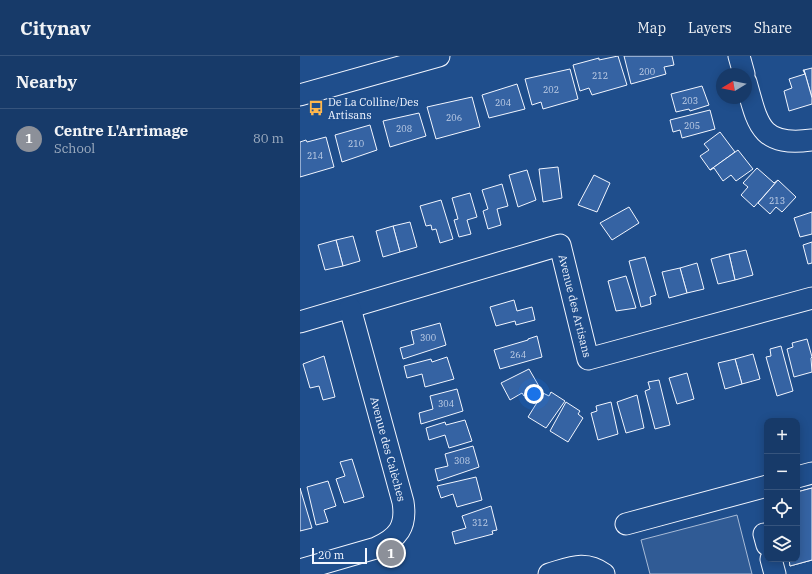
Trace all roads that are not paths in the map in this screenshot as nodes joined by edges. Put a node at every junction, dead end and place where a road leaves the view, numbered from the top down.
1 (439, 56) edge
2 (739, 56) edge
3 (742, 68) edge
4 (300, 95) edge
5 (752, 100) edge
6 (812, 140) edge
7 (812, 298) edge
8 (350, 308) junction
9 (300, 322) edge
10 (812, 473) edge
11 (800, 476) edge
12 (764, 487) edge
13 (626, 524) dead end
14 (772, 562) edge
15 (300, 570) edge
16 (549, 574) edge
17 (604, 574) edge
18 (775, 574) edge

1 - 4 street
2 - 3 street
5 - 6 street
7 - 8 street, Avenue des Artisans
8 - 9 street, Avenue des Artisans
8 - 15 street, Avenue des Calèches
10 - 11 street
12 - 13 street
14 - 18 street
16 - 17 street

